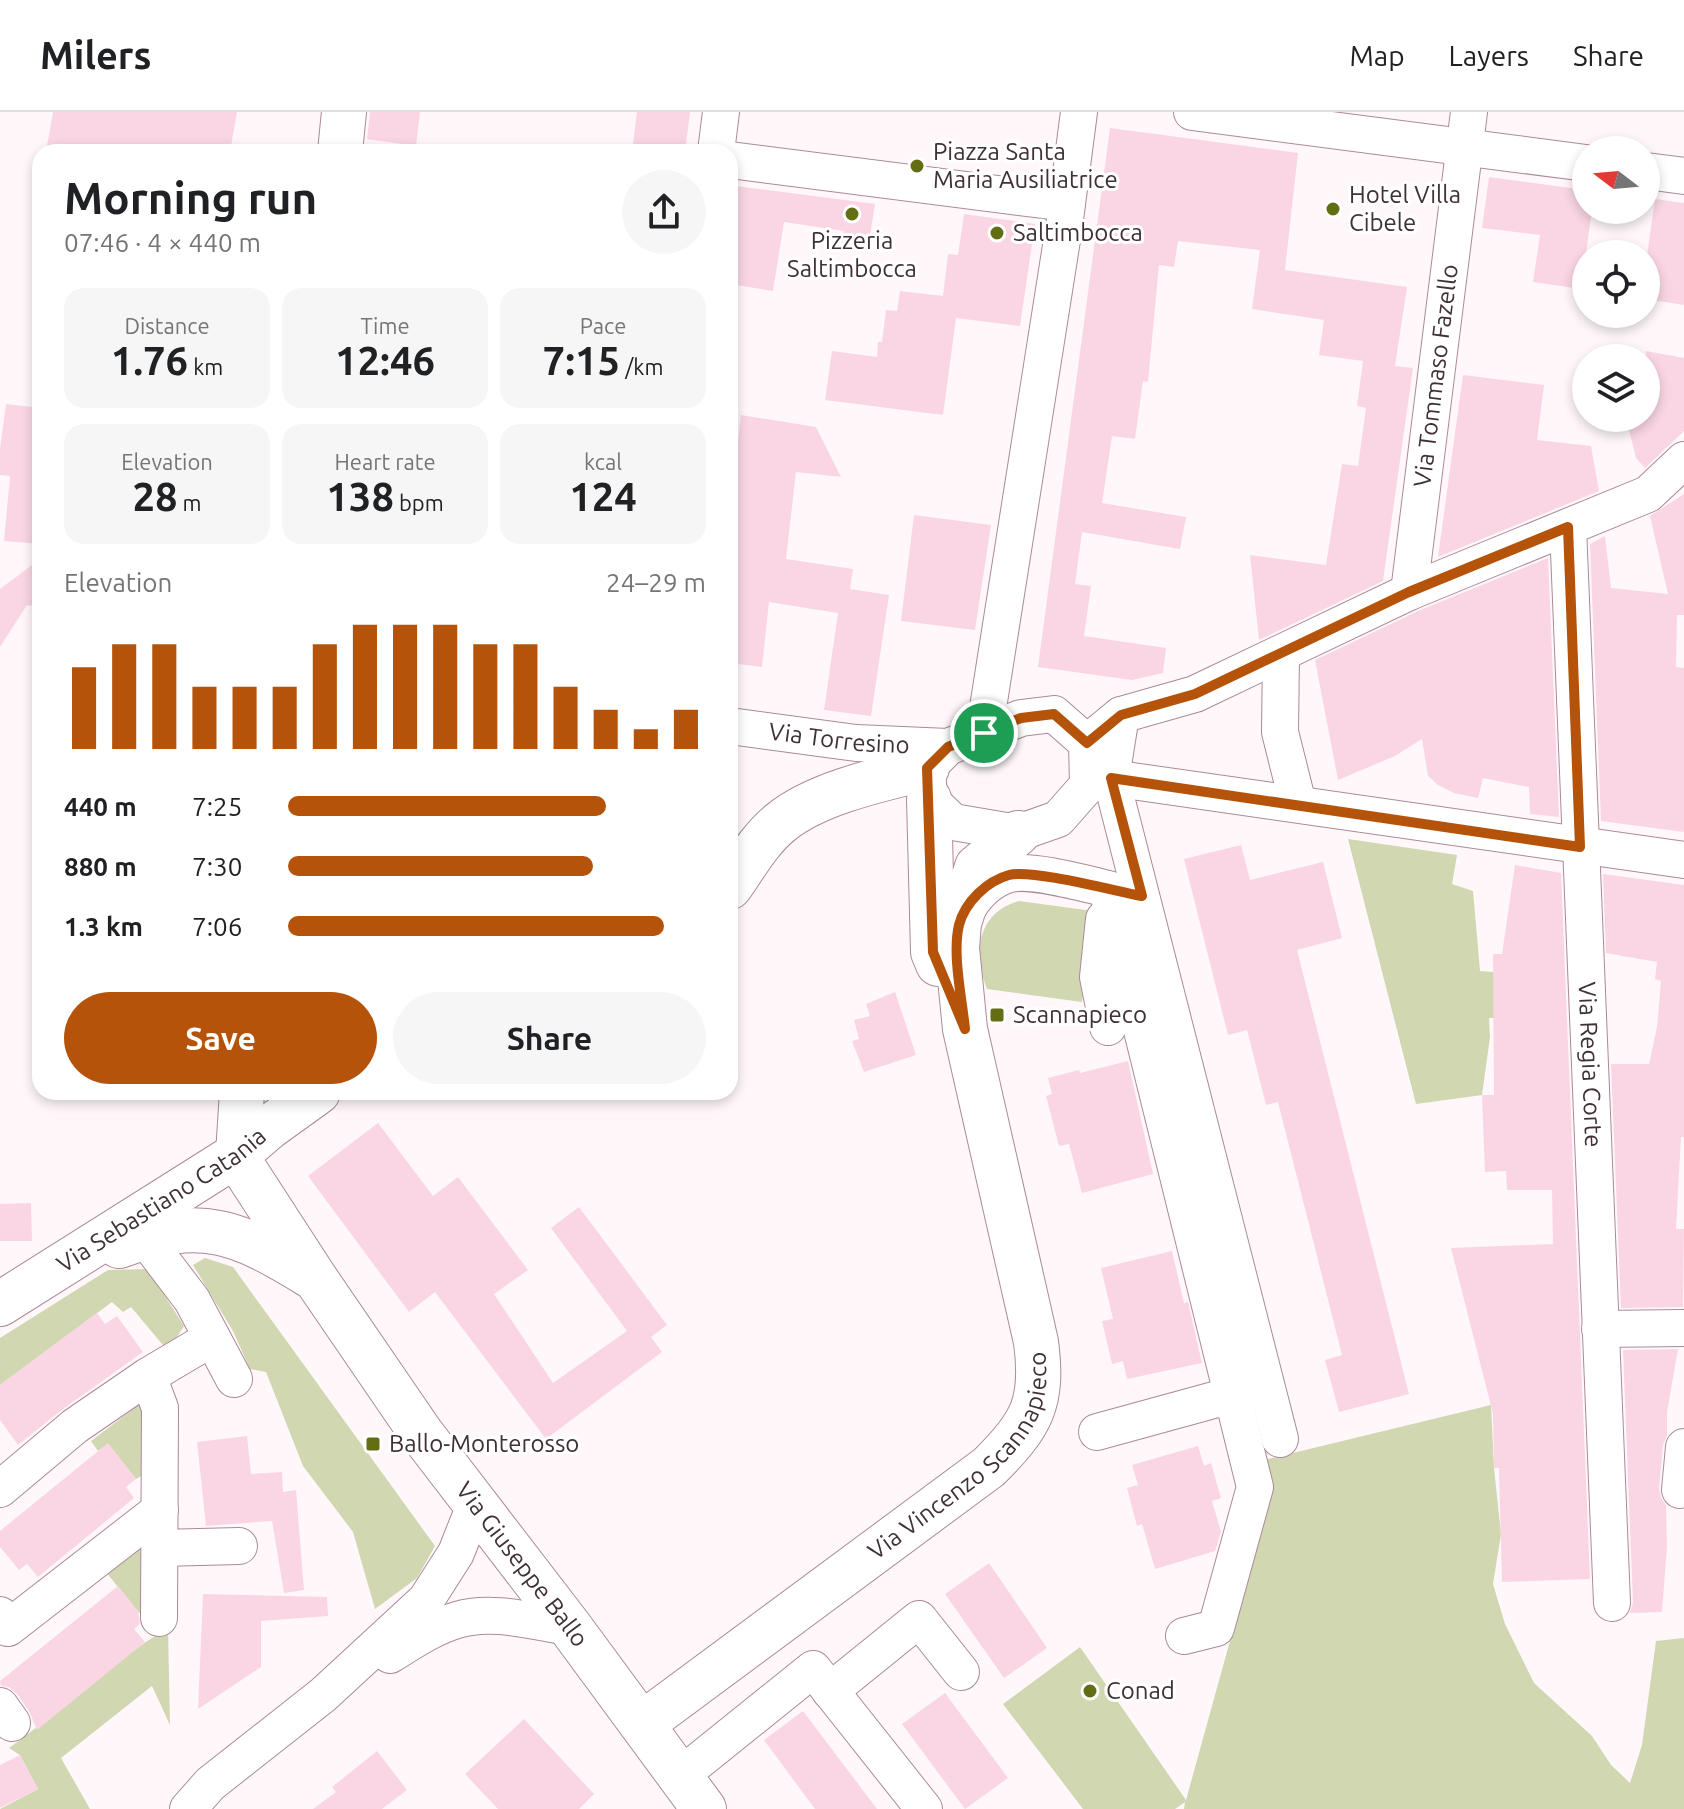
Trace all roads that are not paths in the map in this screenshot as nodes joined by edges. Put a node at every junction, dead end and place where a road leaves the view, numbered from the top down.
1 (344, 112) edge
2 (721, 112) edge
3 (1079, 112) edge
4 (1192, 112) edge
5 (1469, 112) edge
6 (341, 144) edge
7 (717, 144) edge
8 (1465, 148) junction
9 (738, 161) edge
10 (1572, 161) edge
11 (1660, 173) edge
12 (1684, 176) edge
13 (1067, 203) junction
14 (1684, 460) edge
15 (1568, 527) junction
16 (1409, 592) junction
17 (1281, 655) junction
18 (1121, 715) junction
19 (738, 727) edge
20 (984, 733) junction
21 (1087, 743) junction
22 (935, 772) junction
23 (1100, 782) junction
24 (1298, 804) junction
25 (1120, 818) junction
26 (1038, 826) junction
27 (1580, 847) junction
28 (1684, 860) edge
29 (738, 876) edge
30 (1107, 889) junction
31 (1142, 896) junction
32 (959, 923) junction
33 (1108, 1027) dead end
34 (965, 1029) junction
35 (241, 1100) edge
36 (307, 1100) edge
37 (238, 1154) junction
38 (144, 1237) junction
39 (58, 1268) junction
40 (315, 1278) junction
41 (0, 1304) edge
42 (1684, 1328) edge
43 (1600, 1329) junction
44 (212, 1338) junction
45 (148, 1376) junction
46 (234, 1379) dead end
47 (1232, 1395) junction
48 (1097, 1432) dead end
49 (1280, 1439) dead end
50 (1684, 1447) edge
51 (0, 1489) edge
52 (1680, 1490) dead end
53 (475, 1505) junction
54 (160, 1510) junction
55 (239, 1546) dead end
56 (160, 1548) junction
57 (1612, 1603) dead end
58 (159, 1618) dead end
59 (570, 1627) junction
60 (3, 1630) edge
61 (1184, 1636) dead end
62 (961, 1672) dead end
63 (830, 1691) junction
64 (323, 1695) junction
65 (642, 1724) junction
66 (692, 1793) edge
67 (188, 1809) edge
68 (924, 1809) edge

1 - 6 main road
2 - 7 street
3 - 13 street
4 - 8 street
5 - 8 street, Via Tommaso Fazello
8 - 10 street
8 - 16 street, Via Tommaso Fazello
9 - 13 street
11 - 12 street
13 - 20 street
14 - 15 street
15 - 16 street
15 - 27 street, Via Regia Corte
16 - 17 street
17 - 18 street
17 - 24 street
18 - 21 street
18 - 23 street
19 - 22 street, Via Torresino
20 - 21 street
20 - 22 street
21 - 23 street
22 - 26 street
22 - 29 main road
22 - 34 main road
23 - 24 street
23 - 25 street
23 - 26 street
24 - 27 street
25 - 26 street
25 - 31 street
26 - 32 main road
27 - 28 street
27 - 43 street, Via Regia Corte
30 - 31 street
30 - 32 street
30 - 33 street
30 - 47 street
31 - 49 street
32 - 34 main road
34 - 65 main road, Via Vincenzo Scannapieco
35 - 37 main road
36 - 37 main road, Via Sebastiano Catania
37 - 39 main road, Via Sebastiano Catania
37 - 40 main road, Via Giuseppe Ballo
38 - 39 main road
38 - 40 main road
38 - 44 street
39 - 41 main road, Via Sebastiano Catania
40 - 53 main road, Via Giuseppe Ballo
42 - 43 street
43 - 57 street, Via Regia Corte
44 - 45 street
44 - 46 street
45 - 51 street
45 - 54 street
47 - 48 street
47 - 61 street
50 - 52 street
53 - 59 main road, Via Giuseppe Ballo
53 - 64 street
54 - 56 street
54 - 60 street
55 - 56 street
56 - 58 street
59 - 64 street
59 - 65 main road, Via Giuseppe Ballo
62 - 63 street
63 - 66 street
63 - 68 street
64 - 67 street
65 - 66 main road, Via Giuseppe Ballo

